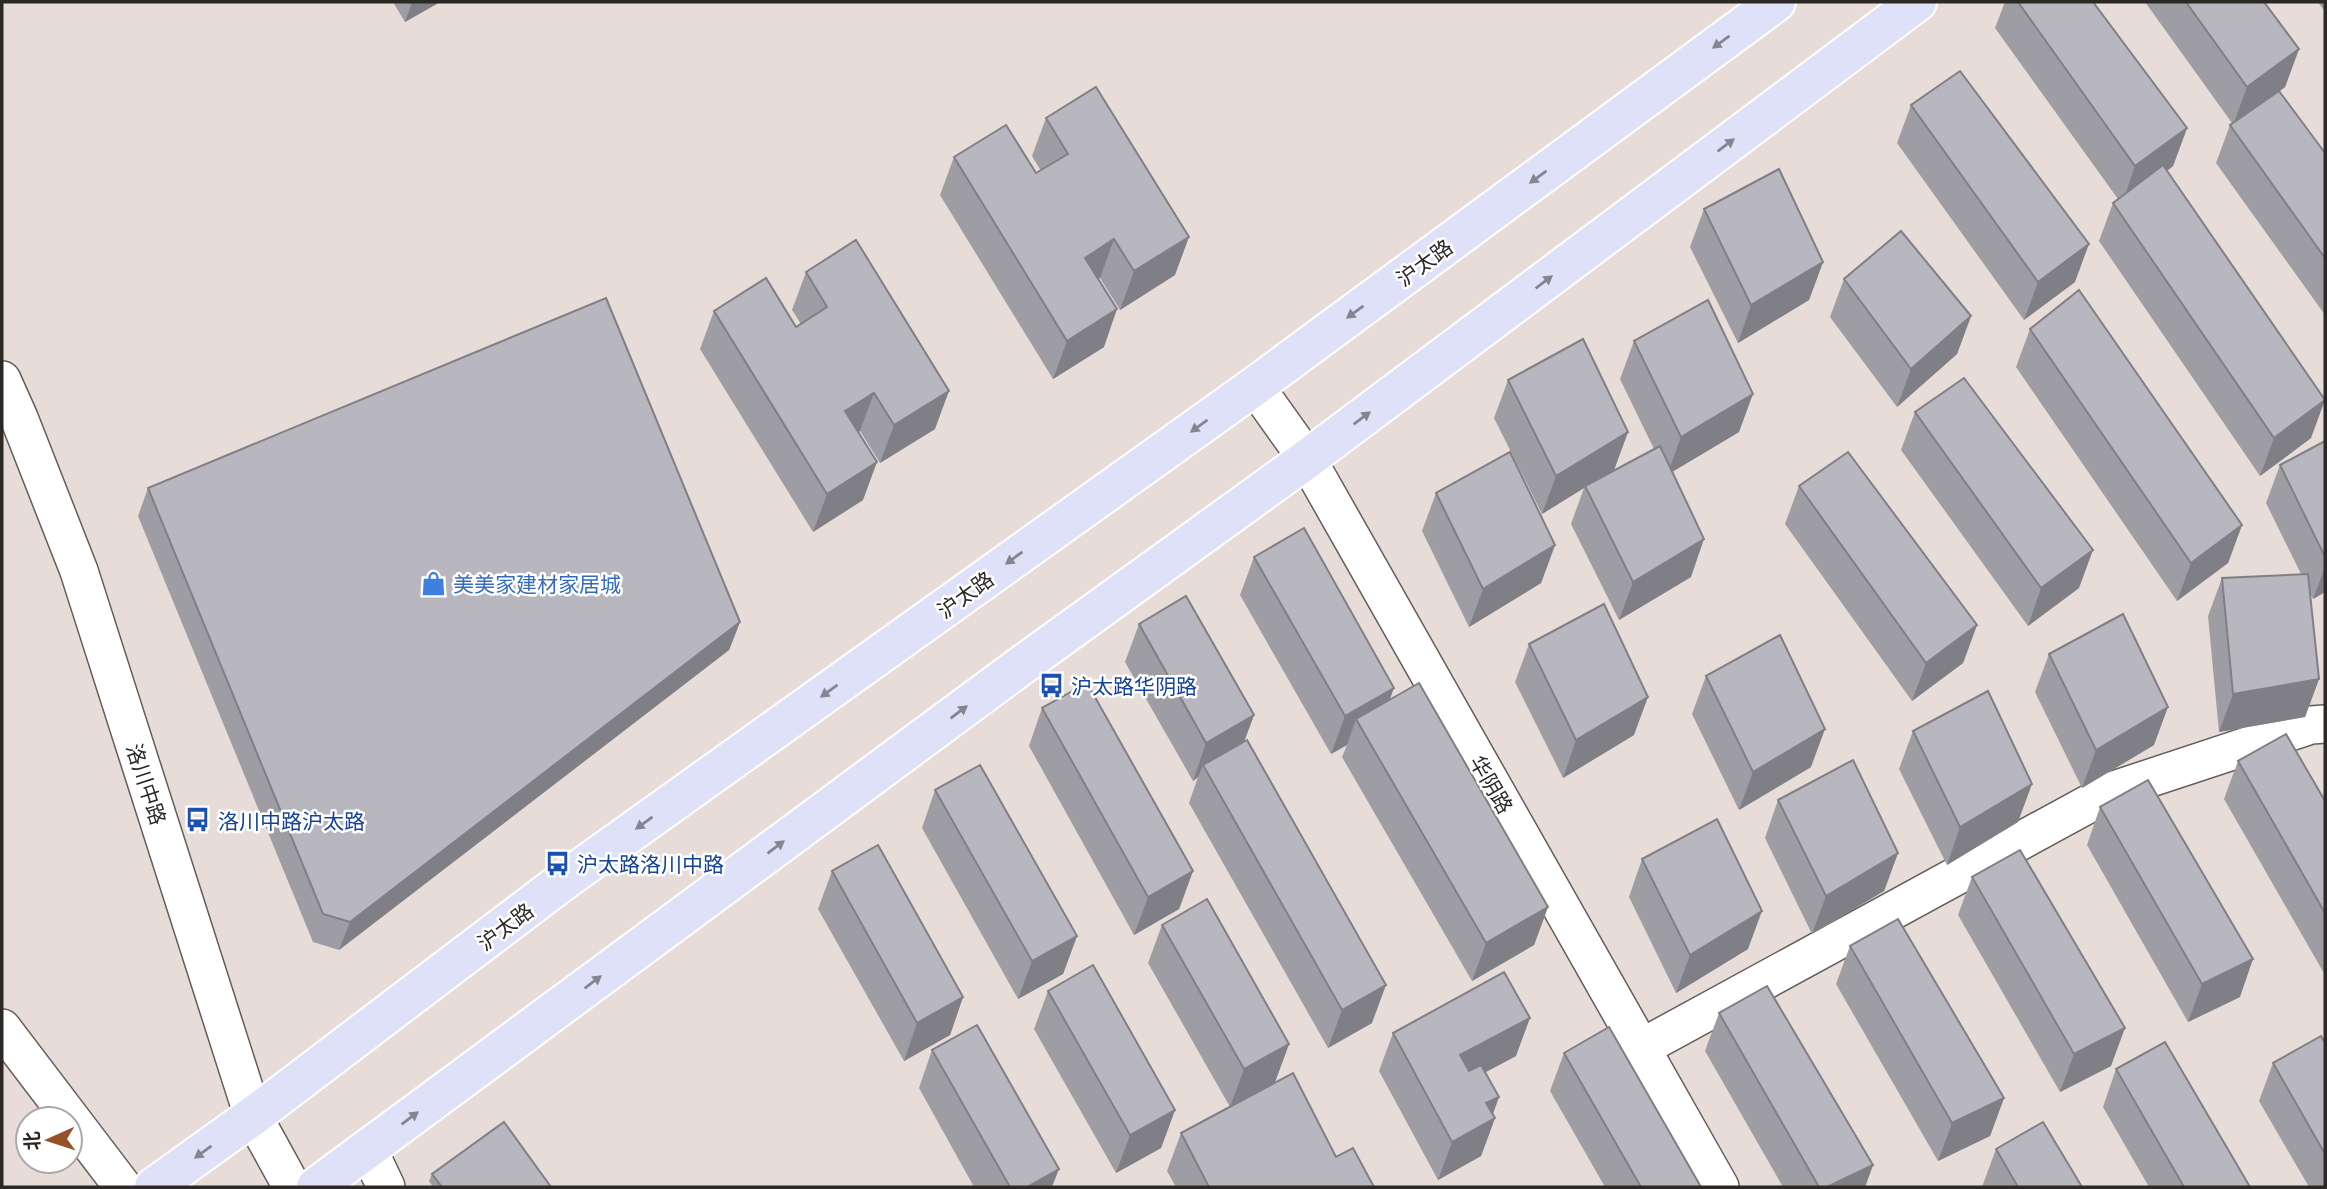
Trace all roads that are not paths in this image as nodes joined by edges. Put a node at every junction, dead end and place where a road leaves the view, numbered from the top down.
1 (1776, 2) edge
2 (1917, 2) edge
3 (2, 380) edge
4 (1255, 386) junction
5 (1307, 459) junction
6 (2325, 724) edge
7 (2, 1028) edge
8 (1641, 1048) junction
9 (253, 1116) junction
10 (368, 1149) junction
11 (123, 1187) edge
12 (154, 1187) edge
13 (292, 1187) edge
14 (316, 1187) edge
15 (386, 1187) edge
16 (1720, 1187) edge

1 -> 4 main road, 沪太路
5 -> 2 main road
3 - 9 street, 洛川中路
4 - 5 street, 华阴路
4 -> 9 main road, 沪太路
5 - 8 street, 华阴路
10 -> 5 main road
6 - 8 street
7 - 11 street
8 - 16 street, 华阴路
9 -> 12 main road, 沪太路
9 - 13 street, 洛川中路
10 - 14 main road
10 - 15 street

